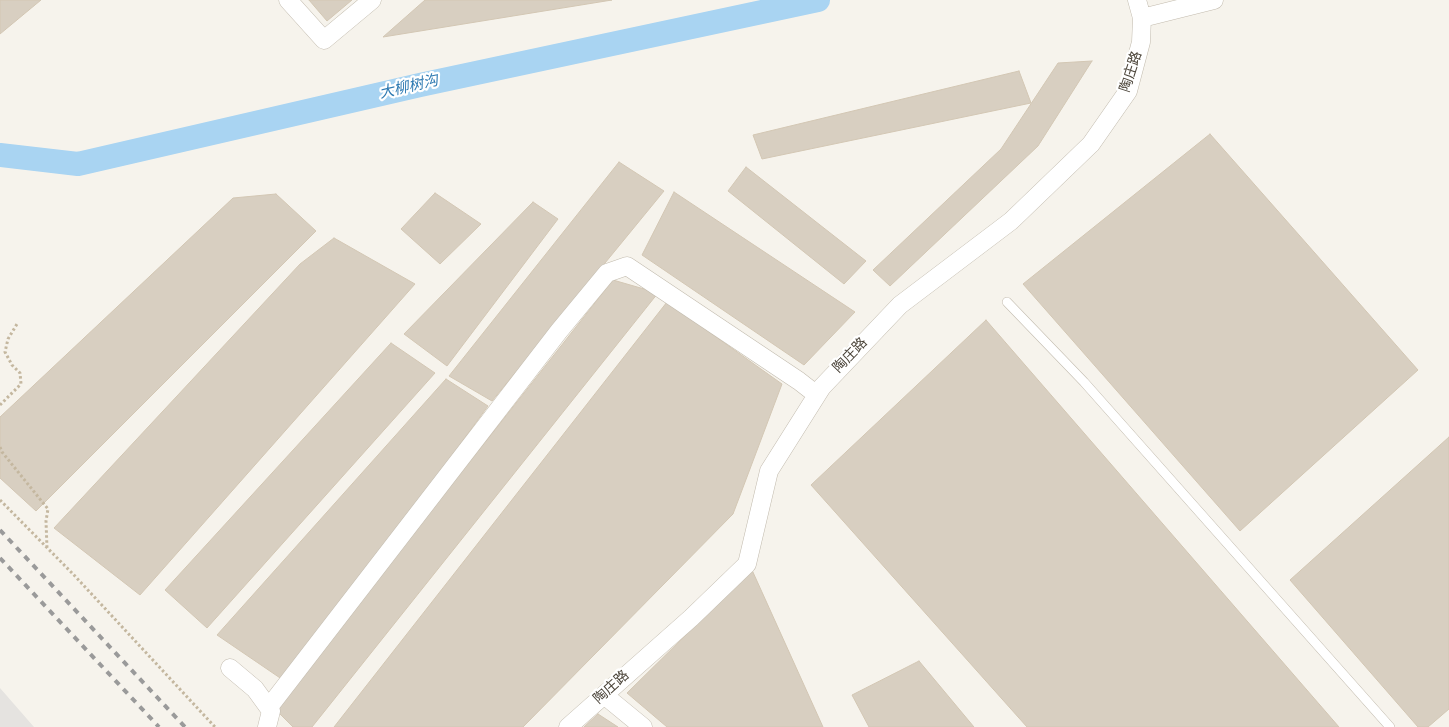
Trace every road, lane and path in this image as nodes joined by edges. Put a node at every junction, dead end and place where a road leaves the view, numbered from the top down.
1 (288, 0) edge
2 (372, 0) edge
3 (1136, 0) edge
4 (1214, 0) edge
5 (1142, 18) junction
6 (1007, 302) dead end
7 (17, 324) dead end
8 (817, 395) junction
9 (0, 405) edge
10 (0, 447) edge
11 (0, 500) edge
12 (48, 549) junction
13 (230, 668) dead end
14 (604, 695) junction
15 (268, 707) junction
16 (215, 727) edge
17 (267, 727) edge
18 (568, 727) edge
19 (643, 727) edge
20 (1390, 727) edge

1 - 2 street
3 - 5 street, 陶庄路
4 - 5 street
5 - 8 street, 陶庄路
6 - 20 lane
7 - 9 path
8 - 14 street, 陶庄路
8 - 15 street
10 - 12 path
11 - 12 path
12 - 16 path
13 - 15 street
14 - 18 street, 陶庄路
14 - 19 street
15 - 17 street

